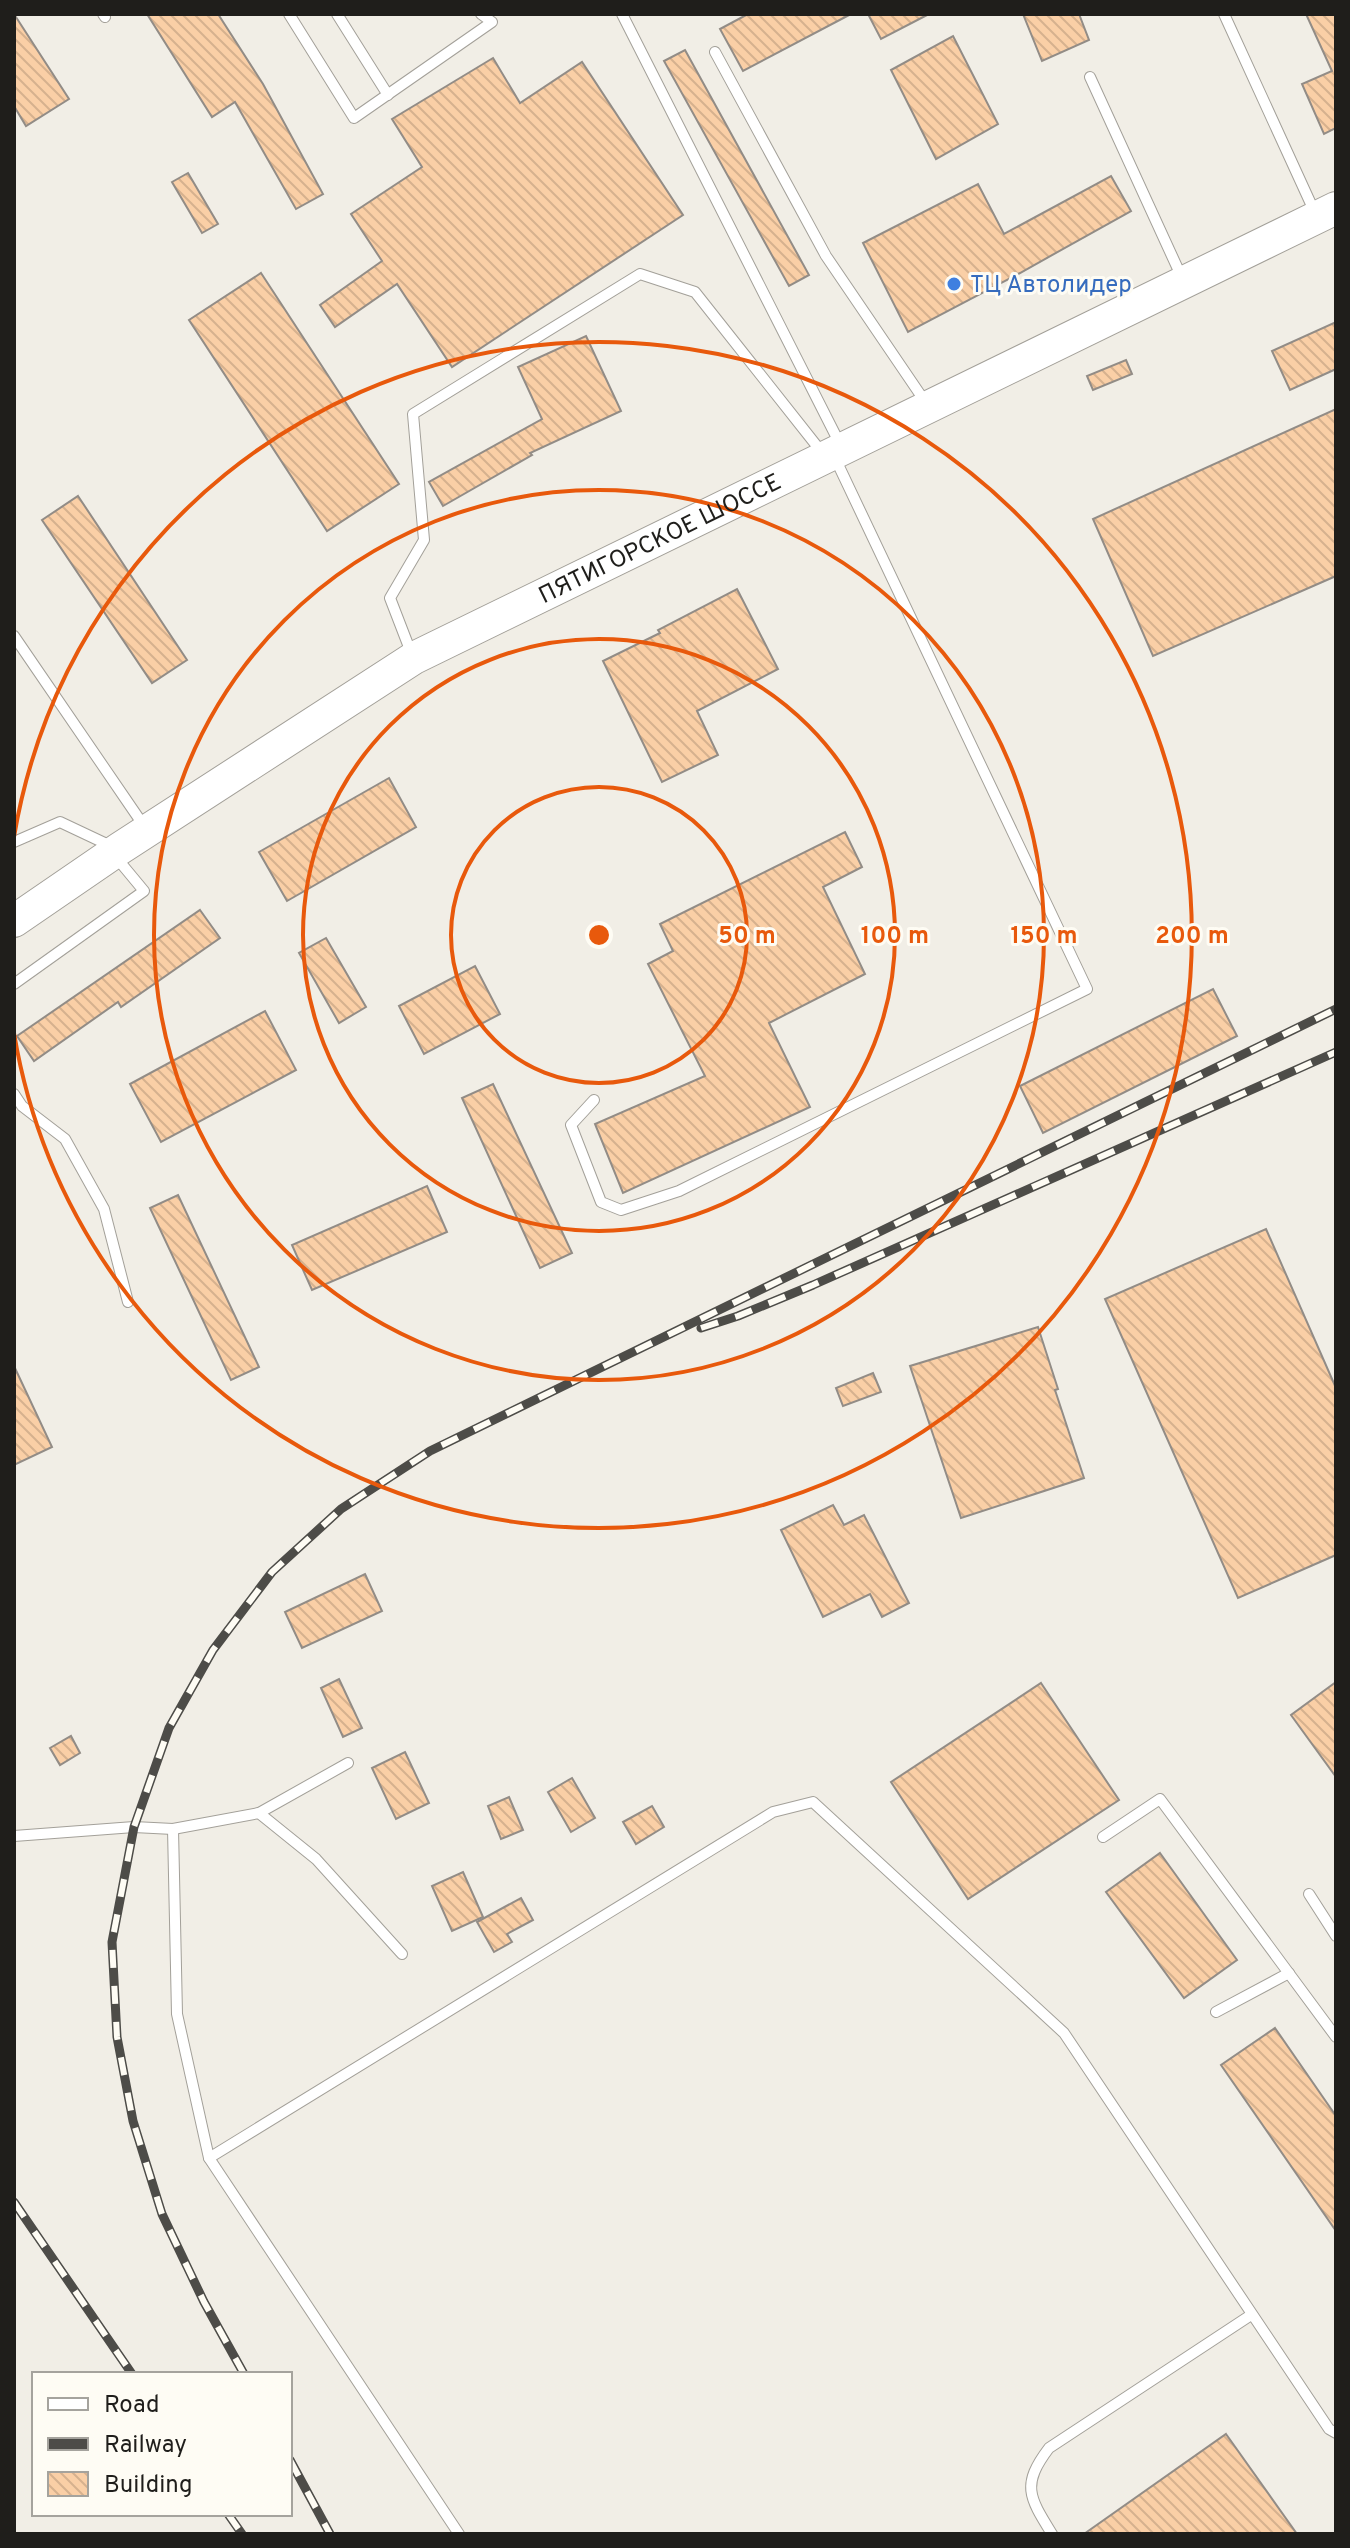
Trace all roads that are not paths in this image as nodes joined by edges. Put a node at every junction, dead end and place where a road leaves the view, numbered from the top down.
1 (289, 14) edge
2 (337, 14) edge
3 (481, 14) edge
4 (622, 14) edge
5 (1224, 14) edge
6 (715, 52) dead end
7 (1090, 77) dead end
8 (388, 95) junction
9 (1326, 213) edge
10 (1184, 282) junction
11 (929, 406) junction
12 (833, 453) junction
13 (14, 636) edge
14 (414, 658) junction
15 (148, 831) junction
16 (14, 842) edge
17 (116, 852) junction
18 (14, 921) edge
19 (14, 984) edge
20 (14, 1094) edge
21 (594, 1100) dead end
22 (128, 1302) dead end
23 (348, 1763) dead end
24 (259, 1813) junction
25 (173, 1829) junction
26 (14, 1836) edge
27 (1103, 1837) dead end
28 (1309, 1894) dead end
29 (1336, 1936) edge
30 (402, 1954) dead end
31 (1289, 1973) junction
32 (1216, 2012) dead end
33 (1336, 2037) edge
34 (209, 2158) junction
35 (1251, 2315) junction
36 (1336, 2433) edge
37 (459, 2534) edge
38 (1052, 2534) edge

1 - 8 lane
2 - 8 lane
3 - 8 lane
4 - 12 lane
5 - 9 lane
6 - 11 lane
7 - 10 lane
9 - 10 main road, ПЯТИГОРСКОЕ ШОССЕ
10 - 11 main road, ПЯТИГОРСКОЕ ШОССЕ
11 - 12 main road, ПЯТИГОРСКОЕ ШОССЕ
12 - 14 main road, ПЯТИГОРСКОЕ ШОССЕ
12 - 14 lane
12 - 21 lane
13 - 15 lane
14 - 15 main road, ПЯТИГОРСКОЕ ШОССЕ
15 - 17 main road, ПЯТИГОРСКОЕ ШОССЕ
16 - 17 lane
17 - 18 main road, ПЯТИГОРСКОЕ ШОССЕ
17 - 19 lane
20 - 22 lane
23 - 24 lane
24 - 25 lane
24 - 30 lane
25 - 26 lane
25 - 34 lane
27 - 31 lane
28 - 29 lane
31 - 32 lane
31 - 33 lane
34 - 35 lane
34 - 37 lane
35 - 36 lane
35 - 38 lane

